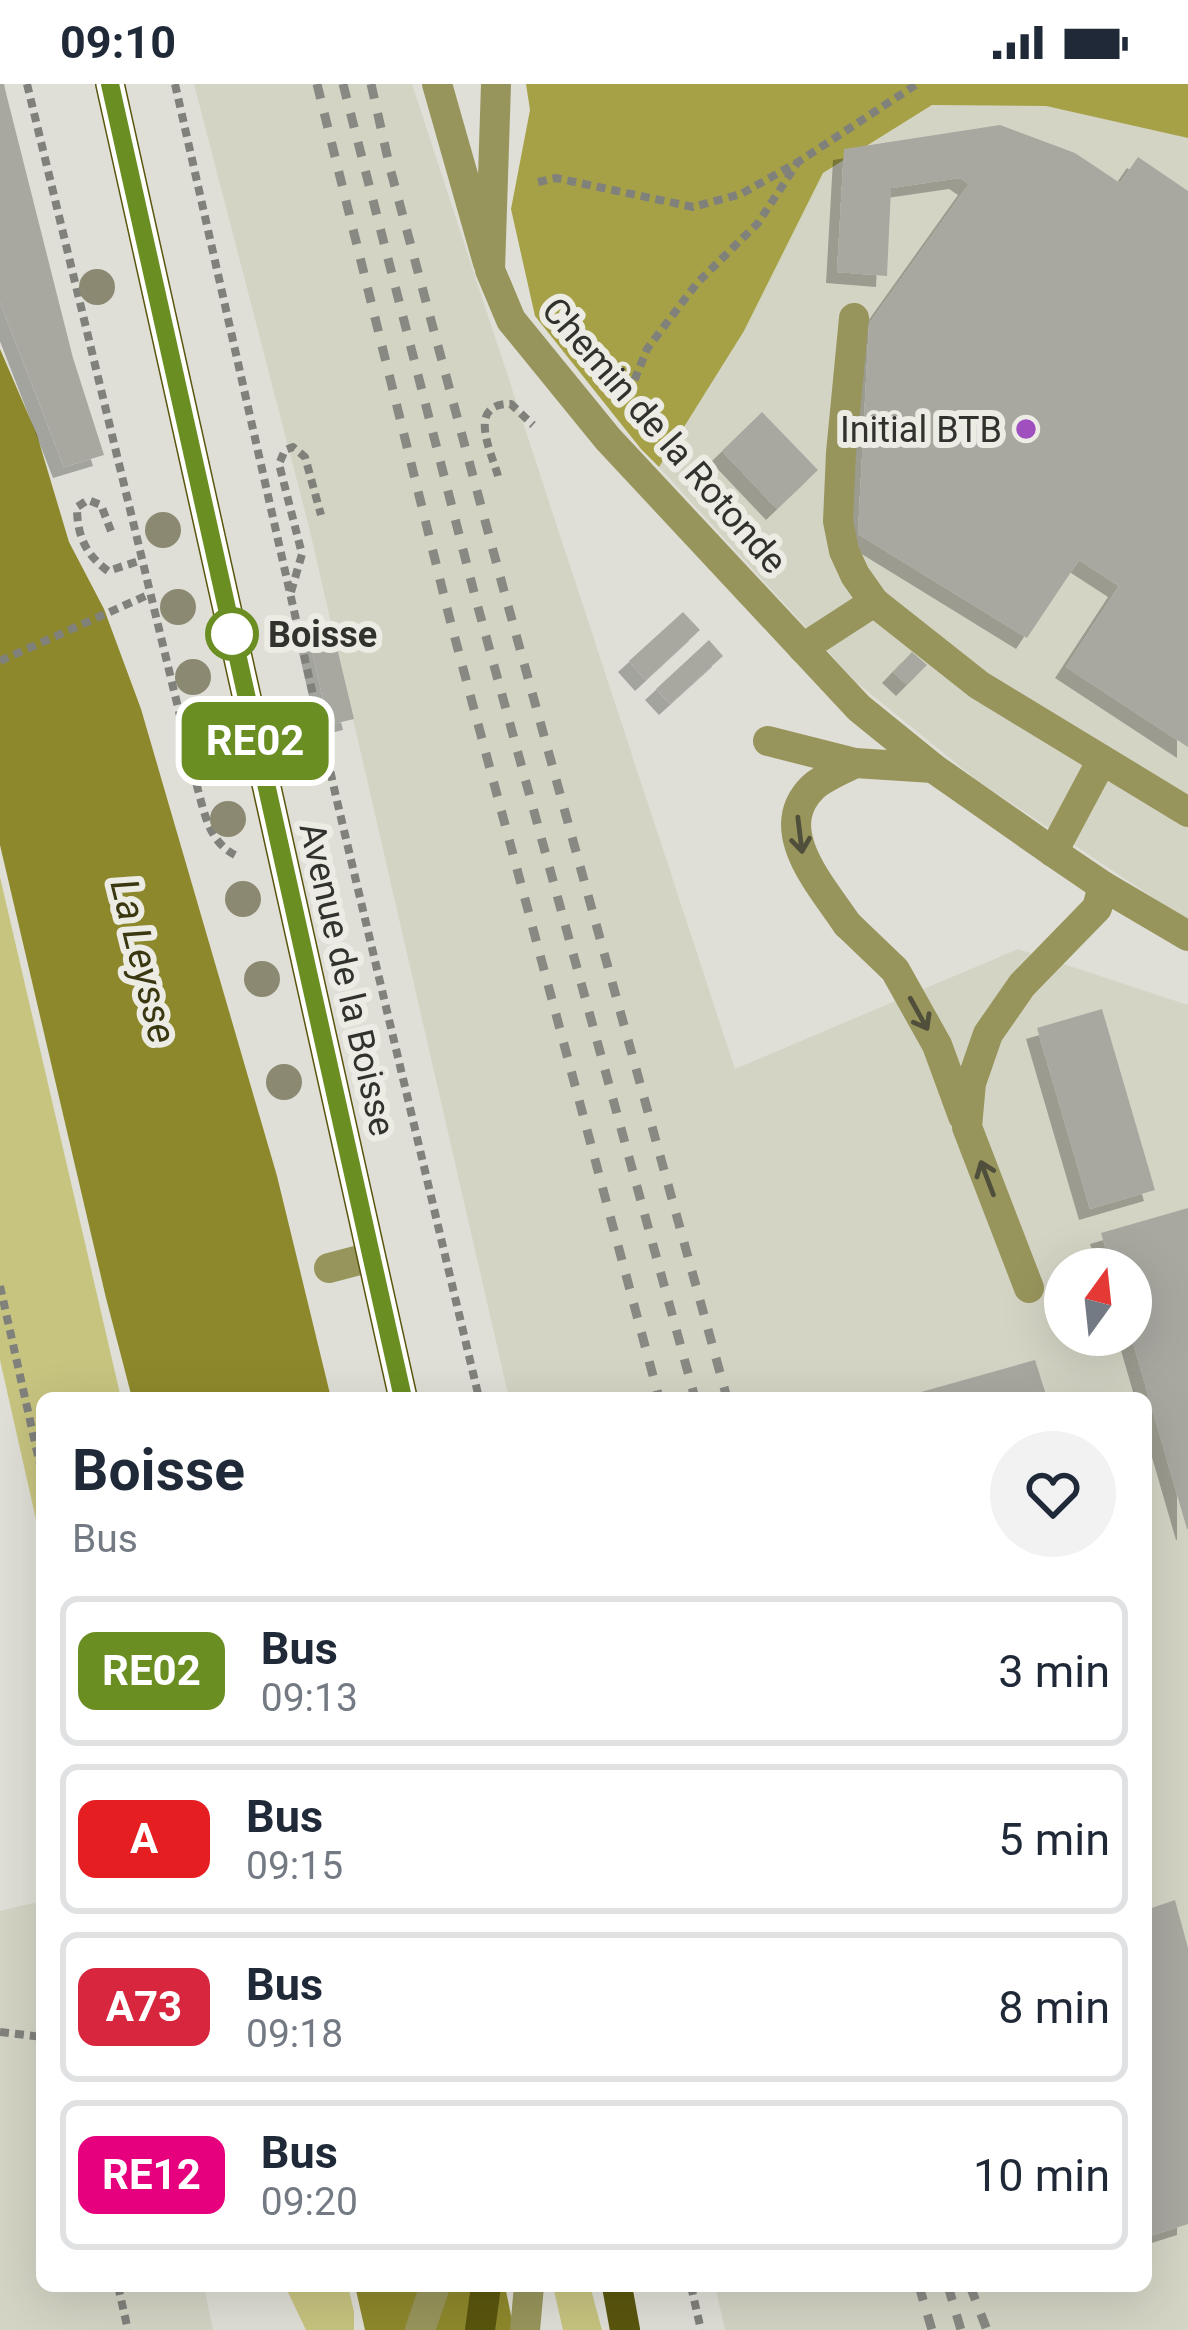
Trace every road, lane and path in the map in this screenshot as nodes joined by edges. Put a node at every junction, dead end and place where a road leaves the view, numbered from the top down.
1 (27, 84) edge
2 (110, 84) edge
3 (176, 84) edge
4 (437, 84) edge
5 (496, 84) edge
6 (916, 84) edge
7 (798, 162) junction
8 (491, 218) junction
9 (490, 270) junction
10 (854, 318) dead end
11 (626, 401) dead end
12 (535, 427) dead end
13 (498, 476) dead end
14 (321, 515) dead end
15 (111, 530) dead end
16 (290, 593) junction
17 (151, 594) dead end
18 (874, 602) junction
19 (803, 648) junction
20 (0, 661) edge
21 (768, 741) dead end
22 (1102, 760) junction
23 (855, 763) junction
24 (934, 768) junction
25 (1188, 812) edge
26 (1054, 852) junction
27 (1103, 886) junction
28 (1188, 935) edge
29 (967, 1127) junction
30 (371, 1258) junction
31 (329, 1268) dead end
32 (0, 1286) edge
33 (1029, 1288) dead end
34 (402, 1392) edge
35 (478, 1392) edge
36 (36, 1447) edge
37 (0, 2032) edge
38 (36, 2036) edge
39 (119, 2292) edge
40 (433, 2292) edge
41 (485, 2292) edge
42 (528, 2292) edge
43 (618, 2292) edge
44 (692, 2292) edge
45 (128, 2330) edge
46 (420, 2330) edge
47 (480, 2330) edge
48 (525, 2330) edge
49 (625, 2330) edge
50 (701, 2330) edge

1 - 15 path
2 - 30 main road, Avenue de la Boisse
3 - 16 path
4 - 9 street
5 - 8 street, Chemin de la Rotonde
6 - 7 path
7 - 8 path
7 - 11 path
8 - 9 street, Chemin de la Rotonde
9 - 19 street, Chemin de la Rotonde
10 - 18 street
12 - 13 path
14 - 16 path
16 - 35 path
17 - 20 path
18 - 19 street
18 - 22 street
19 - 24 street, Chemin de la Rotonde
21 - 23 street
22 - 25 street
22 - 26 street
23 - 24 street
23 -> 29 street
24 - 26 street, Chemin de la Rotonde
26 - 27 street, Chemin de la Rotonde
27 - 28 street, Chemin de la Rotonde
27 - 29 street
33 -> 29 street
30 - 31 street
30 - 34 main road, Avenue de la Boisse
32 - 36 path
37 - 38 path
39 - 45 path
40 - 46 street
41 - 47 main road
42 - 48 street
43 - 49 main road
44 - 50 path

